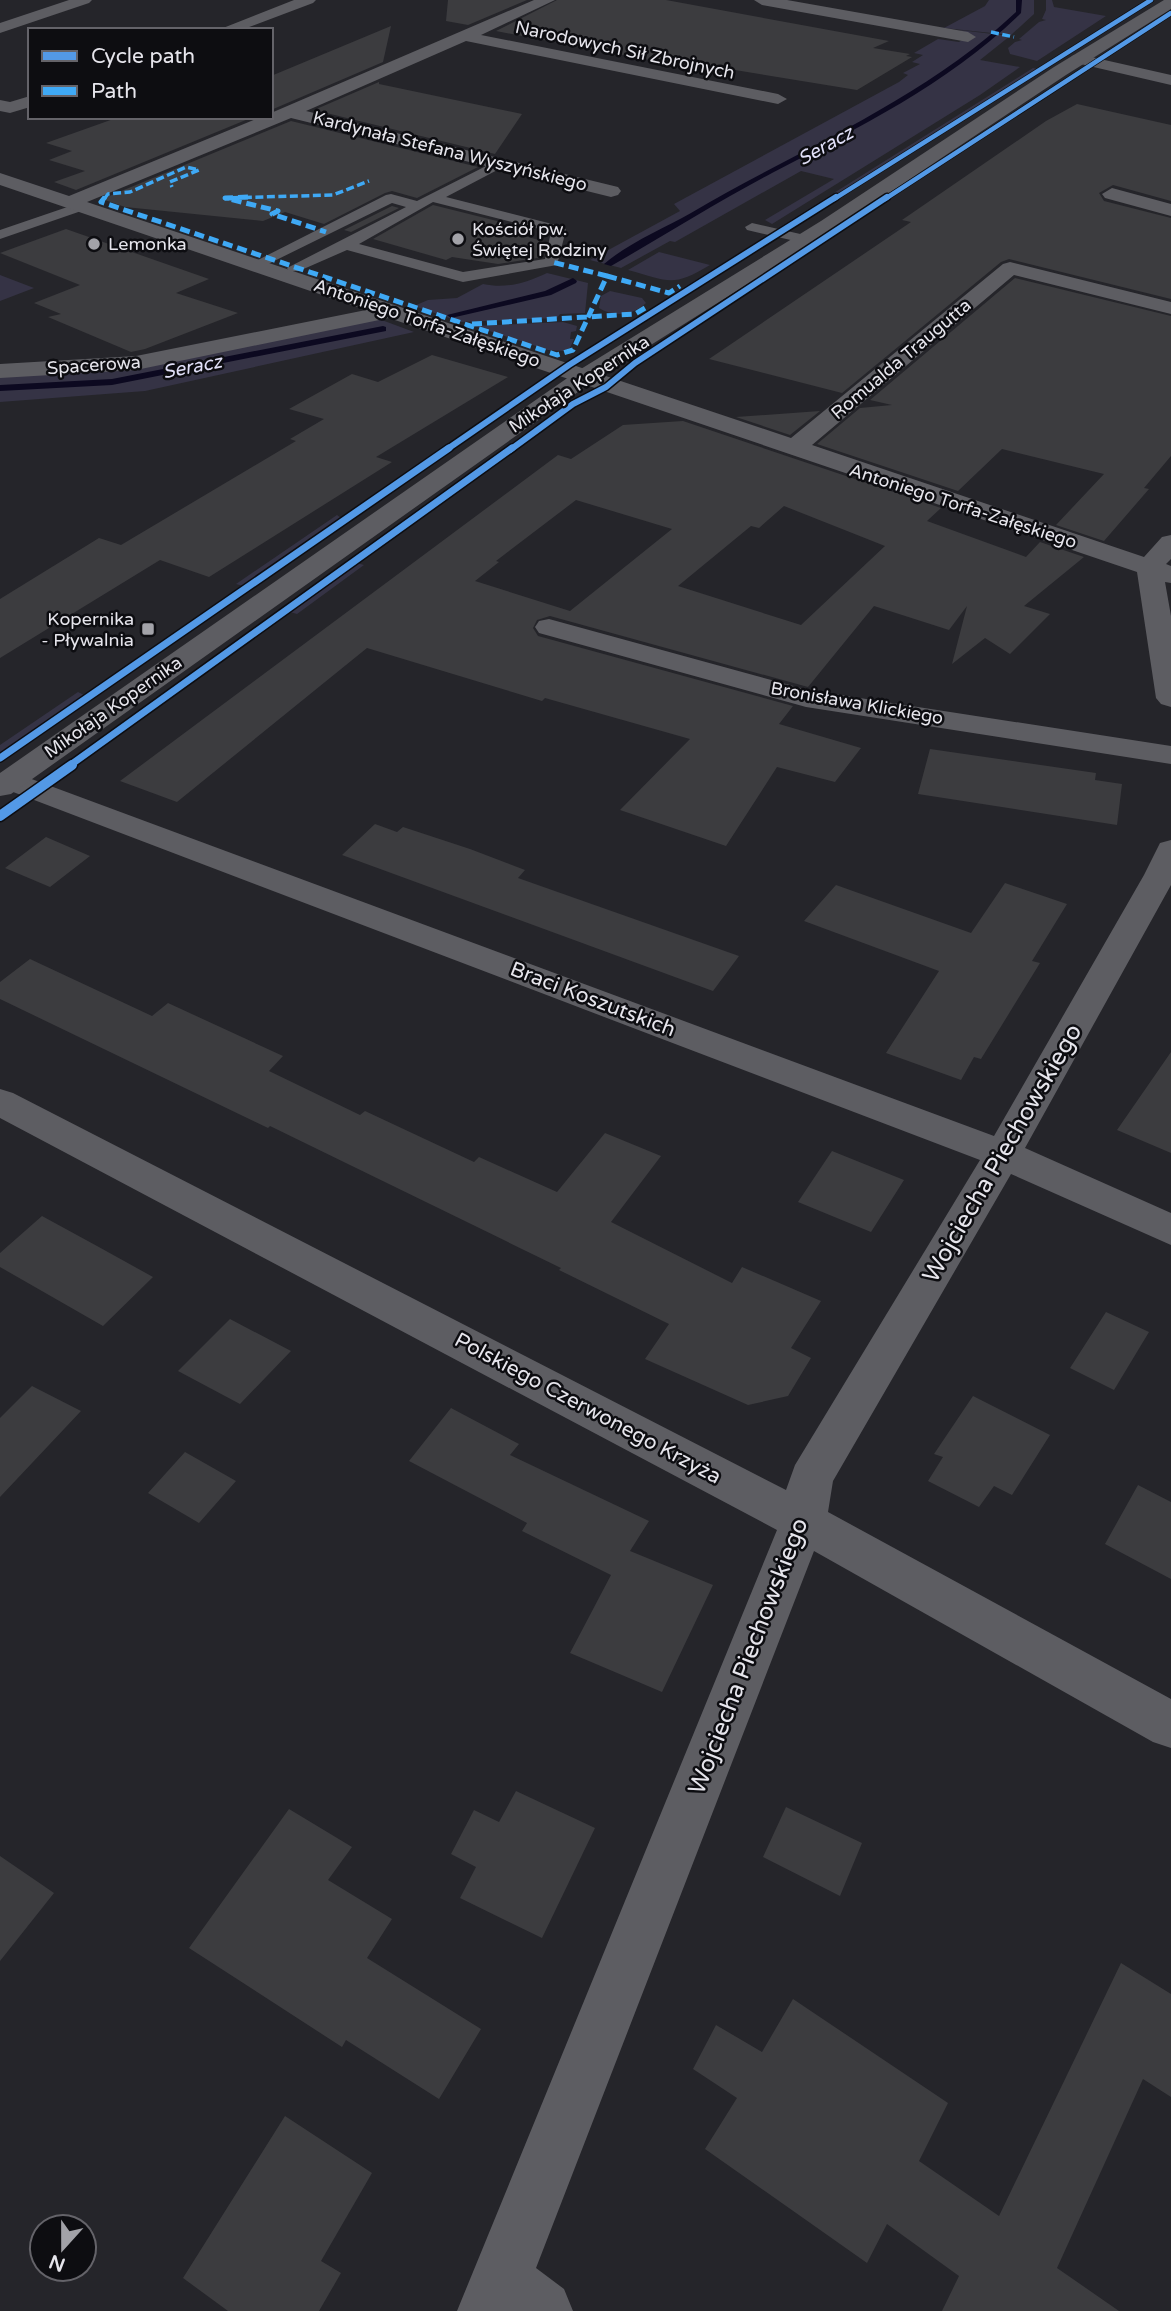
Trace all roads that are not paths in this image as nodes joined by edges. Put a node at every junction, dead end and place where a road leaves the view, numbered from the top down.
1 (84, 0) edge
2 (308, 0) edge
3 (547, 0) edge
4 (762, 0) edge
5 (1171, 2) edge
6 (0, 28) edge
7 (231, 28) edge
8 (464, 36) junction
9 (968, 37) dead end
10 (1078, 59) junction
11 (1171, 80) edge
12 (778, 99) dead end
13 (28, 102) edge
14 (0, 105) edge
15 (289, 112) junction
16 (273, 119) edge
17 (273, 119) edge
18 (498, 164) junction
19 (2, 181) edge
20 (611, 191) dead end
21 (1112, 194) dead end
22 (426, 202) junction
23 (76, 204) junction
24 (1171, 211) edge
25 (752, 227) dead end
26 (0, 235) edge
27 (804, 239) junction
28 (346, 245) junction
29 (257, 264) junction
30 (294, 268) dead end
31 (1171, 307) edge
32 (393, 311) junction
33 (0, 371) edge
34 (584, 377) junction
35 (793, 449) junction
36 (1171, 543) edge
37 (1160, 571) edge
38 (549, 627) dead end
39 (1171, 698) edge
40 (1171, 755) edge
41 (5, 784) edge
42 (1171, 850) edge
43 (0, 1102) edge
44 (1003, 1154) junction
45 (1171, 1230) edge
46 (803, 1521) junction
47 (1171, 1725) edge
48 (510, 2301) edge

1 - 6 street
2 - 7 street
3 - 8 street
4 - 9 street
5 - 10 street, Mikołaja Kopernika
8 - 12 street, Narodowych Sił Zbrojnych
8 - 15 street
10 - 11 street
10 - 27 street, Mikołaja Kopernika
13 - 14 street
15 - 16 street
15 - 18 street, Kardynała Stefana Wyszyńskiego
17 - 23 street
18 - 20 street, Kardynała Stefana Wyszyńskiego
18 - 22 lane
19 - 23 street, Antoniego Torfa-Załęskiego
21 - 24 street
22 - 28 lane
22 - 28 lane
22 - 29 lane
23 - 26 lane
23 - 29 street, Antoniego Torfa-Załęskiego
25 - 27 lane
27 - 34 street, Mikołaja Kopernika
28 - 30 lane
29 - 32 street, Antoniego Torfa-Załęskiego
31 - 35 street, Romualda Traugutta
32 - 33 street, Spacerowa
32 - 34 street, Antoniego Torfa-Załęskiego
34 - 35 street, Antoniego Torfa-Załęskiego
34 - 41 street, Mikołaja Kopernika
35 - 37 street, Antoniego Torfa-Załęskiego
36 - 37 street
37 - 39 street
38 - 40 street, Bronisława Klickiego
41 - 44 street, Braci Koszutskich
42 - 44 street, Wojciecha Piechowskiego
43 - 46 street, Polskiego Czerwonego Krzyża
44 - 45 street, Braci Koszutskich
44 - 46 street, Wojciecha Piechowskiego
46 - 47 street, Polskiego Czerwonego Krzyża
46 - 48 street, Wojciecha Piechowskiego

